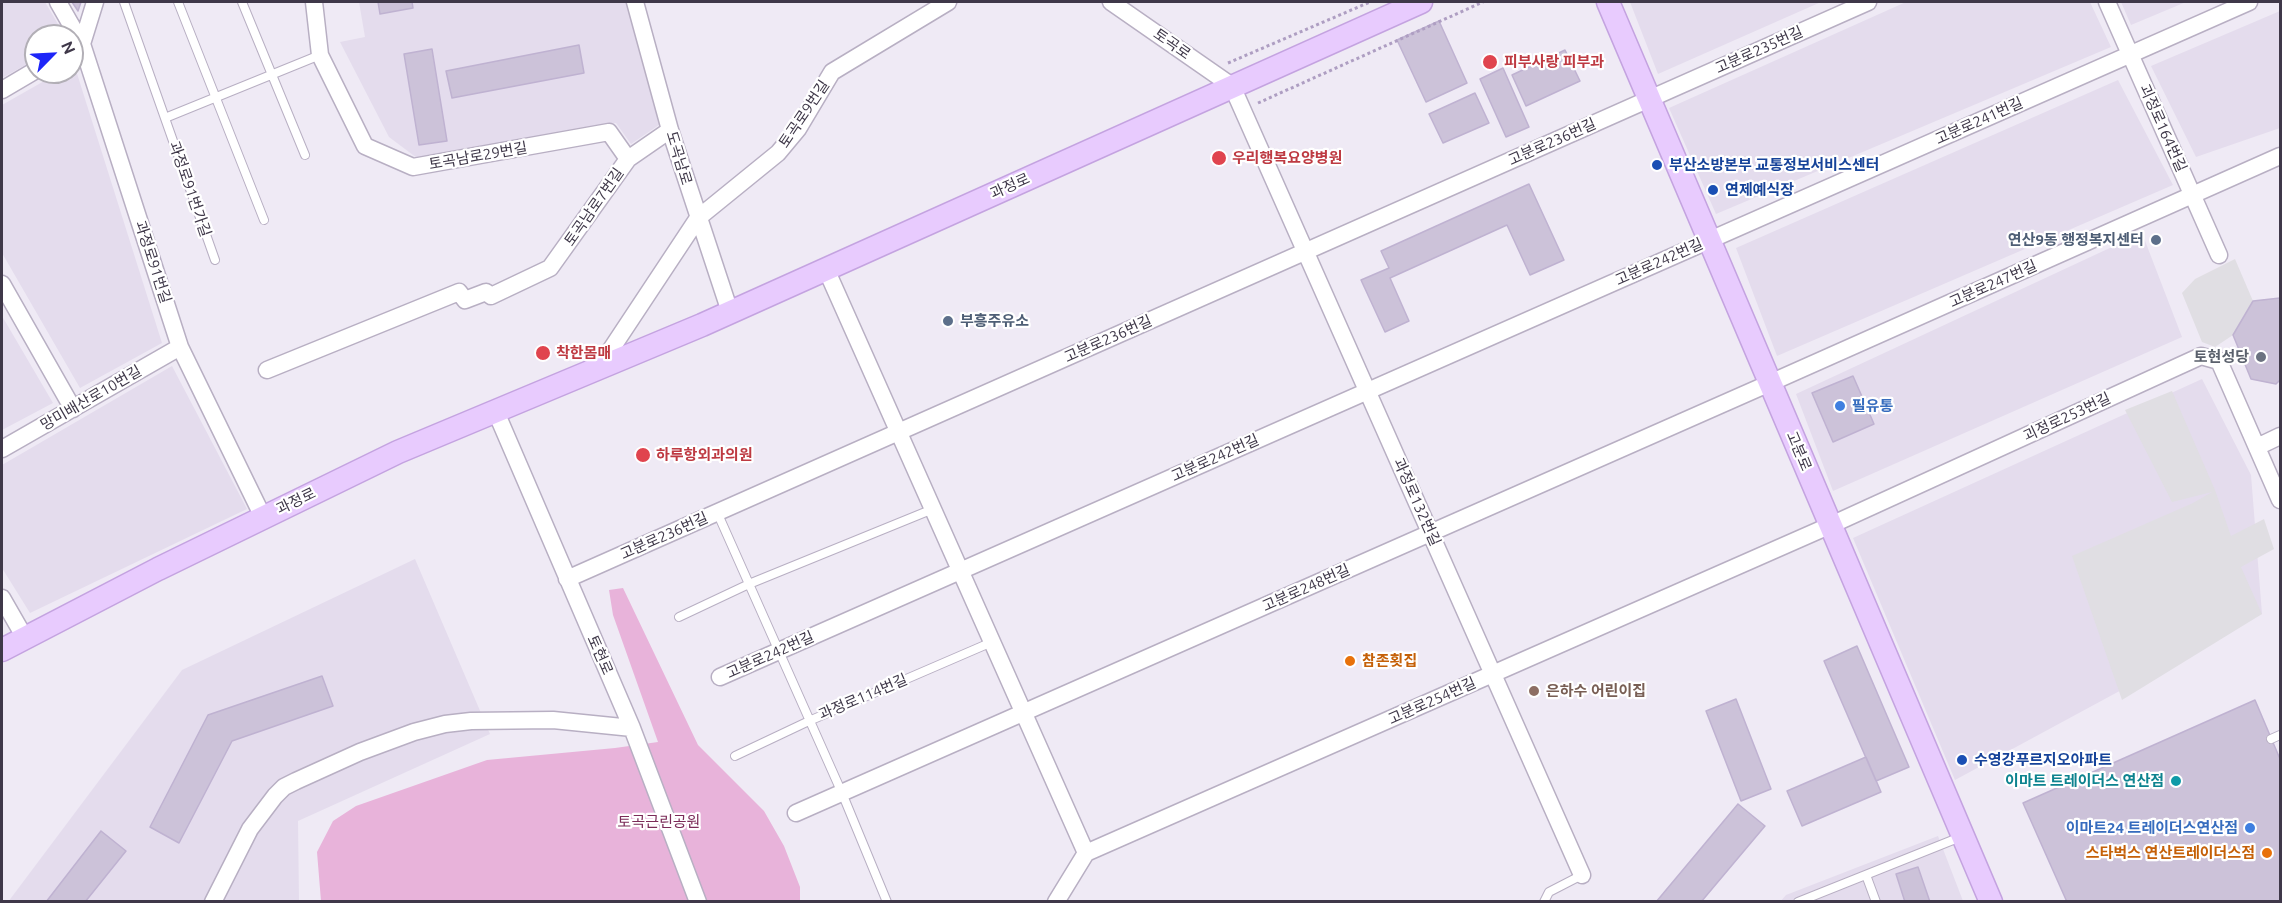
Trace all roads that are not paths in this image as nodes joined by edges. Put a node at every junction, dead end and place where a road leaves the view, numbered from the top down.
1 (58, 2) edge
2 (95, 2) edge
3 (124, 2) edge
4 (178, 2) edge
5 (242, 2) edge
6 (314, 2) edge
7 (635, 2) edge
8 (948, 2) edge
9 (1111, 2) edge
10 (1421, 2) edge
11 (1608, 2) edge
12 (1868, 2) edge
13 (2107, 2) edge
14 (2249, 2) edge
15 (68, 24) edge
16 (84, 29) edge
17 (2130, 54) junction
18 (320, 55) junction
19 (84, 66) edge
20 (272, 74) junction
21 (1227, 76) junction
22 (24, 77) edge
23 (2, 90) edge
24 (216, 98) junction
25 (1649, 99) junction
26 (165, 118) junction
27 (670, 130) junction
28 (305, 155) dead end
29 (2280, 156) edge
30 (628, 159) junction
31 (2193, 195) junction
32 (698, 219) junction
33 (264, 220) dead end
34 (1709, 240) junction
35 (1305, 252) junction
36 (2219, 255) dead end
37 (215, 260) dead end
38 (826, 269) junction
39 (2, 284) edge
40 (730, 312) junction
41 (180, 347) junction
42 (598, 369) junction
43 (267, 370) dead end
44 (1770, 383) junction
45 (1367, 391) junction
46 (73, 409) junction
47 (496, 412) junction
48 (899, 431) junction
49 (2280, 436) edge
50 (2257, 447) junction
51 (2, 449) edge
52 (2280, 500) edge
53 (933, 509) junction
54 (717, 512) junction
55 (263, 517) junction
56 (1831, 525) junction
57 (1430, 534) junction
58 (960, 571) junction
59 (567, 579) junction
60 (749, 584) junction
61 (2, 598) edge
62 (679, 616) dead end
63 (24, 638) junction
64 (992, 642) junction
65 (2, 650) edge
66 (779, 651) junction
67 (1493, 674) junction
68 (720, 677) dead end
69 (1023, 713) junction
70 (809, 721) junction
71 (632, 728) junction
72 (2280, 735) edge
73 (2271, 739) dead end
74 (735, 756) dead end
75 (842, 793) junction
76 (796, 813) dead end
77 (1963, 836) junction
78 (1086, 854) junction
79 (1866, 874) junction
80 (1582, 875) joint
81 (885, 898) edge
82 (213, 902) edge
83 (698, 902) edge
84 (1056, 902) edge
85 (1544, 902) edge
86 (1798, 902) edge
87 (1876, 902) edge
88 (1991, 902) edge

1 - 15 street, 과정로91번길
2 - 16 street
3 - 26 lane, 과정로91번가길
4 - 24 lane
5 - 20 lane
6 - 18 street, 토곡남로29번길
7 - 27 street, 도곡남로
8 - 32 street, 토곡로9번길
9 - 21 street, 토곡로
10 - 21 main road, 과정로
11 - 25 main road, 고분로
12 - 25 street, 고분로235번길
13 - 17 street, 괴정로164번길
14 - 17 street, 고분로241번길
17 - 31 street, 괴정로164번길
17 - 34 street, 고분로241번길
18 - 20 lane
18 - 30 street, 토곡남로29번길
19 - 41 street, 과정로91번길
20 - 24 lane
20 - 28 lane
21 - 35 street, 과정로132번길
21 - 38 main road, 과정로
22 - 23 street
24 - 26 lane
24 - 33 lane
25 - 34 main road, 고분로
25 - 35 street, 고분로236번길
26 - 37 lane, 과정로91번가길
27 - 30 street, 토곡남로7번길
27 - 32 street, 도곡남로
29 - 31 street, 고분로247번길
30 - 43 street, 토곡남로7번길
31 - 36 street, 괴정로164번길
31 - 44 street, 고분로247번길
32 - 40 street, 도곡남로
32 - 42 street
34 - 44 main road, 고분로
34 - 45 street, 고분로242번길
35 - 45 street, 과정로132번길
35 - 48 street, 고분로236번길
38 - 40 main road, 과정로
38 - 48 street
39 - 46 street
40 - 42 main road, 과정로
41 - 46 street, 망미배산로10번길
41 - 55 street, 과정로91번길
42 - 47 main road, 과정로
44 - 56 main road, 고분로
44 - 57 street, 고분로248번길
45 - 57 street, 과정로132번길
45 - 58 street, 고분로242번길
46 - 51 street, 망미배산로10번길
47 - 55 main road, 과정로
47 - 59 street, 토현로
48 - 53 street
48 - 54 street, 고분로236번길
49 - 50 street
50 - 52 street, 괴정로253번길
50 - 56 street, 괴정로253번길
53 - 58 street
53 - 60 lane
54 - 59 street, 고분로236번길
54 - 60 lane
55 - 63 main road, 과정로
56 - 67 street, 고분로254번길
56 - 77 main road, 고분로
57 - 67 street, 과정로132번길
57 - 69 street, 고분로248번길
58 - 64 street
58 - 66 street, 고분로242번길
59 - 71 street, 토현로
60 - 62 lane
60 - 66 lane
61 - 63 street
63 - 65 main road, 과정로
64 - 69 street
64 - 70 lane, 과정로114번길
66 - 68 street, 고분로242번길
66 - 70 lane
67 - 78 street, 고분로254번길
67 - 80 street, 과정로132번길
69 - 75 street, 고분로248번길
69 - 78 street
70 - 74 lane, 과정로114번길
70 - 75 lane
71 - 82 street
71 - 83 street, 토현로
72 - 73 lane
75 - 76 street, 고분로248번길
75 - 81 lane
77 - 79 lane
77 - 88 main road, 고분로
78 - 84 street
79 - 86 lane
79 - 87 lane
80 - 85 lane, 과정로132번길

